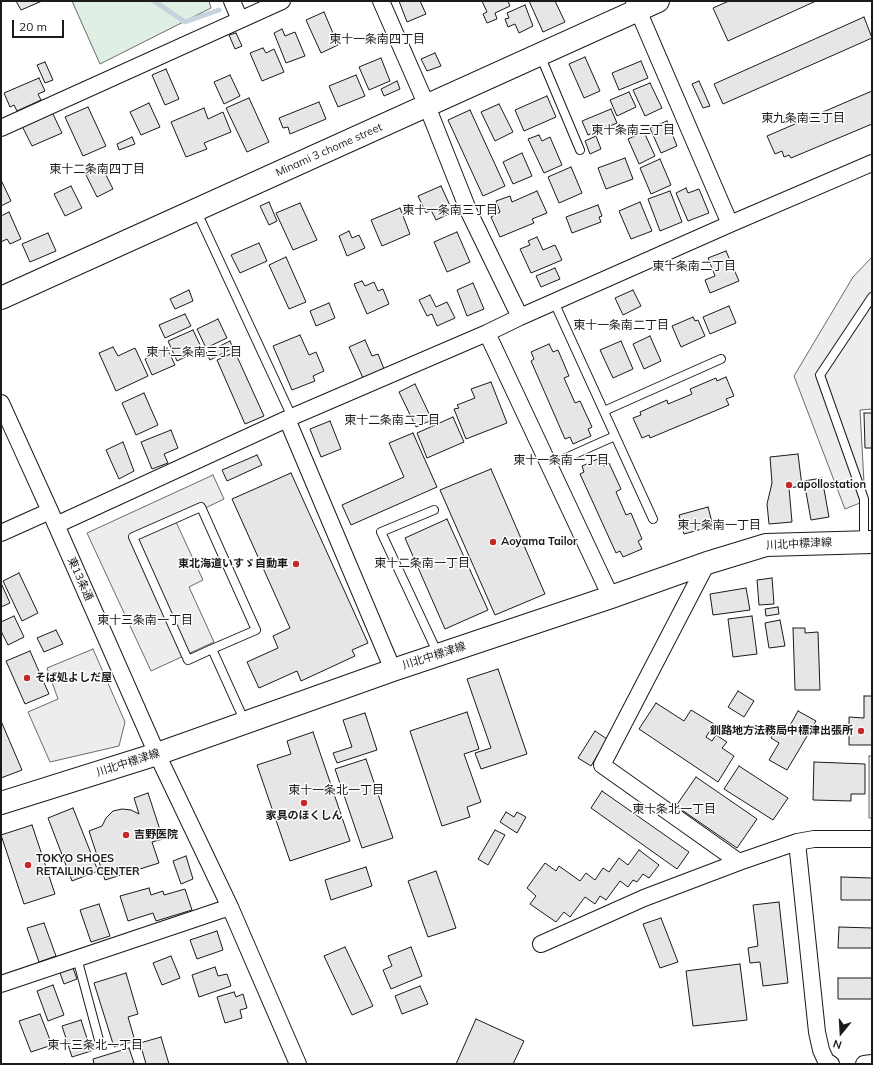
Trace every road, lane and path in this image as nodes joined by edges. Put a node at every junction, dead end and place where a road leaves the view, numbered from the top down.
1 (232, 1) edge
2 (282, 1) edge
3 (381, 1) edge
4 (658, 1) edge
5 (636, 5) edge
6 (240, 20) junction
7 (540, 54) junction
8 (427, 106) junction
9 (1, 128) edge
10 (580, 150) dead end
11 (872, 163) edge
12 (196, 210) junction
13 (730, 224) junction
14 (872, 297) edge
15 (1, 298) edge
16 (554, 302) junction
17 (520, 317) junction
18 (487, 333) junction
19 (722, 359) dead end
20 (1, 403) edge
21 (604, 411) junction
22 (290, 418) junction
23 (615, 436) junction
24 (550, 466) junction
25 (434, 510) dead end
26 (53, 518) junction
27 (652, 519) dead end
28 (1, 533) edge
29 (868, 542) edge
30 (707, 563) junction
31 (611, 597) junction
32 (212, 649) junction
33 (439, 655) junction
34 (393, 670) junction
35 (245, 723) junction
36 (157, 754) junction
37 (1, 803) edge
38 (872, 839) edge
39 (797, 842) junction
40 (739, 862) junction
41 (230, 907) junction
42 (541, 944) dead end
43 (77, 958) junction
44 (1, 984) edge
45 (99, 1040) dead end
46 (872, 1063) edge
47 (298, 1064) edge
48 (831, 1064) edge
49 (864, 1064) edge

1 - 6 street
2 - 6 street
3 - 8 street
4 - 5 main road, Minami 3 chome street
5 - 7 main road, Minami 3 chome street
5 - 13 street
6 - 9 street
7 - 8 main road, Minami 3 chome street
7 - 10 lane
8 - 12 main road, Minami 3 chome street
8 - 17 street
11 - 13 street
12 - 15 main road, Minami 3 chome street
12 - 22 lane
13 - 16 street
14 - 29 lane
16 - 17 street
16 - 21 lane
17 - 18 street
18 - 22 street
18 - 24 street
19 - 21 lane
20 - 26 street, 東13条通
21 - 23 lane
22 - 26 street
22 - 34 street
23 - 24 lane
23 - 27 lane
24 - 31 street
25 - 33 lane
26 - 28 street
26 - 36 street, 東13条通
29 - 30 main road, 川北中標津線
30 - 31 main road, 川北中標津線
30 - 40 street
31 - 33 main road, 川北中標津線
32 - 32 lane
32 - 35 lane
33 - 34 main road, 川北中標津線
34 - 35 main road, 川北中標津線
35 - 36 main road, 川北中標津線
36 - 37 main road, 川北中標津線
36 - 41 street, 東13条通
38 - 39 street
39 - 40 street
39 - 48 street
40 - 42 street
41 - 43 street
41 - 47 street, 東13条通
43 - 44 street
43 - 45 lane
46 - 49 street

